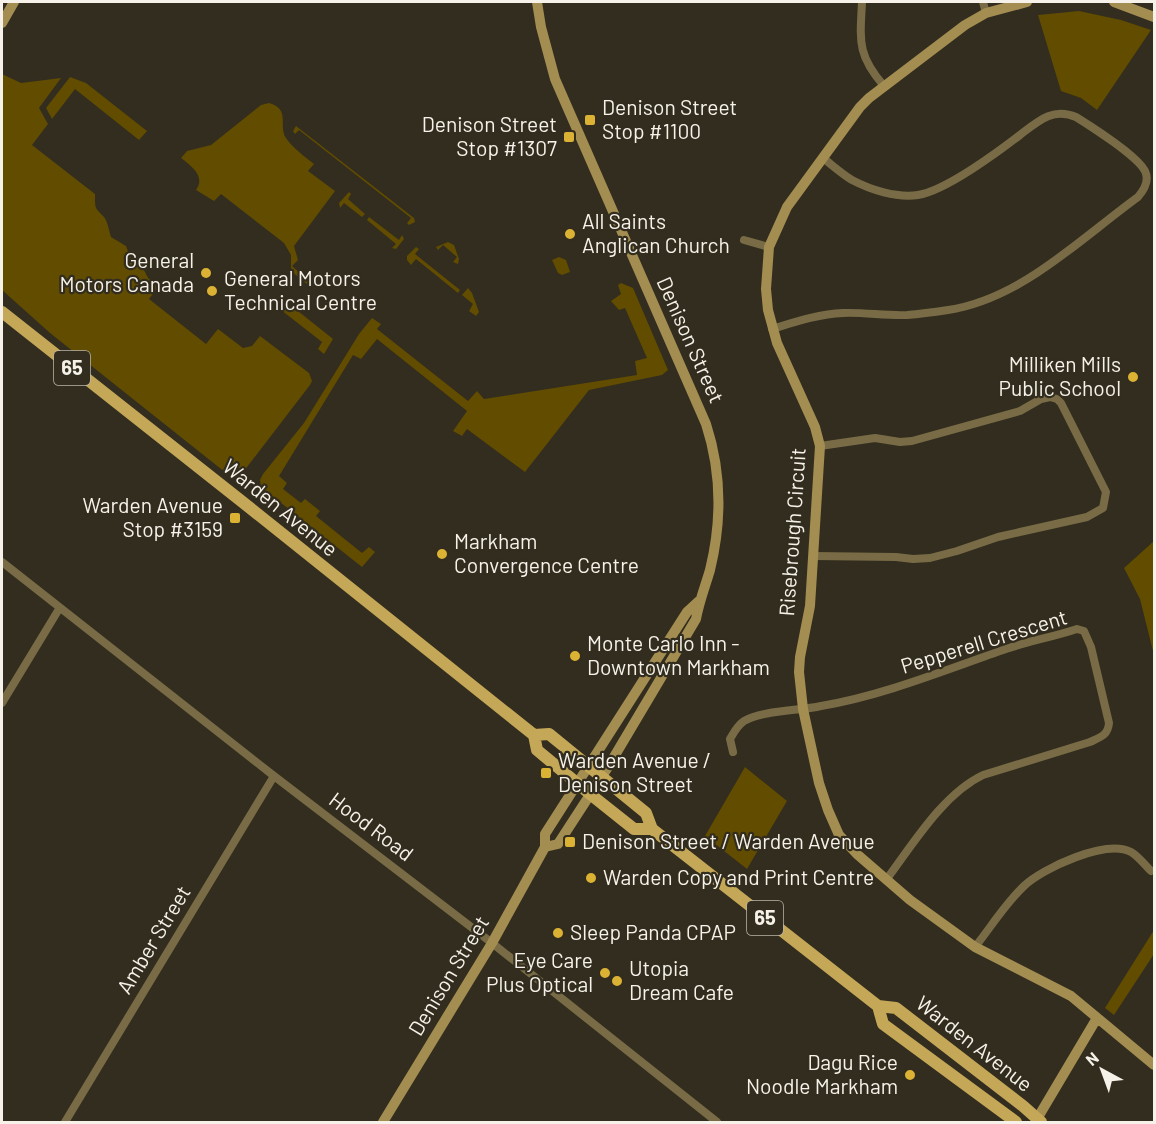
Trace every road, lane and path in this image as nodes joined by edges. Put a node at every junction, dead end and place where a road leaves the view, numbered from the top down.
1 (14, 2) edge
2 (537, 2) edge
3 (862, 2) edge
4 (1027, 2) edge
5 (1114, 2) edge
6 (984, 7) edge
7 (1155, 17) edge
8 (2, 22) edge
9 (884, 86) junction
10 (823, 158) junction
11 (744, 240) dead end
12 (769, 247) junction
13 (2, 312) edge
14 (772, 329) junction
15 (820, 446) junction
16 (814, 556) junction
17 (2, 562) edge
18 (699, 601) junction
19 (59, 609) junction
20 (2, 703) edge
21 (803, 709) junction
22 (534, 735) junction
23 (733, 753) dead end
24 (588, 767) junction
25 (274, 776) junction
26 (602, 777) junction
27 (577, 783) junction
28 (590, 794) junction
29 (652, 829) junction
30 (545, 847) junction
31 (1151, 871) dead end
32 (886, 880) junction
33 (492, 943) junction
34 (975, 947) junction
35 (878, 1006) junction
36 (1097, 1018) junction
37 (1155, 1065) edge
38 (1037, 1121) edge
39 (65, 1122) edge
40 (383, 1122) edge
41 (717, 1122) edge
42 (1016, 1122) edge

1 - 8 street
2 - 18 street, Denison Street
3 - 9 street
4 - 6 street, Risebrough Circuit
5 - 7 street
6 - 9 street, Risebrough Circuit
9 - 10 street, Risebrough Circuit
10 - 12 street, Risebrough Circuit
10 - 14 street
11 - 12 street
12 - 14 street, Risebrough Circuit
13 - 22 main road, Warden Avenue / 65
14 - 15 street, Risebrough Circuit
15 - 16 street, Risebrough Circuit
15 - 16 street
16 - 21 street, Risebrough Circuit
17 - 19 street, Hood Road
18 - 24 street, Denison Street
18 - 26 street, Denison Street
19 - 20 street
19 - 25 street, Hood Road
21 - 23 street
21 - 32 street, Risebrough Circuit
21 - 32 street, Pepperell Crescent
22 - 24 main road, Warden Avenue / 65
22 - 27 main road, Warden Avenue / 65
24 - 26 main road, Warden Avenue / 65
24 - 27 street, Denison Street
25 - 33 street, Hood Road
25 - 39 street, Amber Street
26 - 28 street, Denison Street
26 - 29 main road, Warden Avenue / 65
27 - 28 main road, Warden Avenue / 65
27 - 30 street, Denison Street
28 - 29 main road, Warden Avenue / 65
28 - 30 street, Denison Street
29 - 35 main road, Warden Avenue / 65
30 - 33 street, Denison Street
31 - 34 street
32 - 34 street, Risebrough Circuit
33 - 40 street, Denison Street
33 - 41 street, Hood Road
34 - 36 street, Risebrough Circuit
35 - 38 main road, Warden Avenue / 65
35 - 42 main road, Warden Avenue / 65
36 - 37 street, Risebrough Circuit
36 - 38 street

